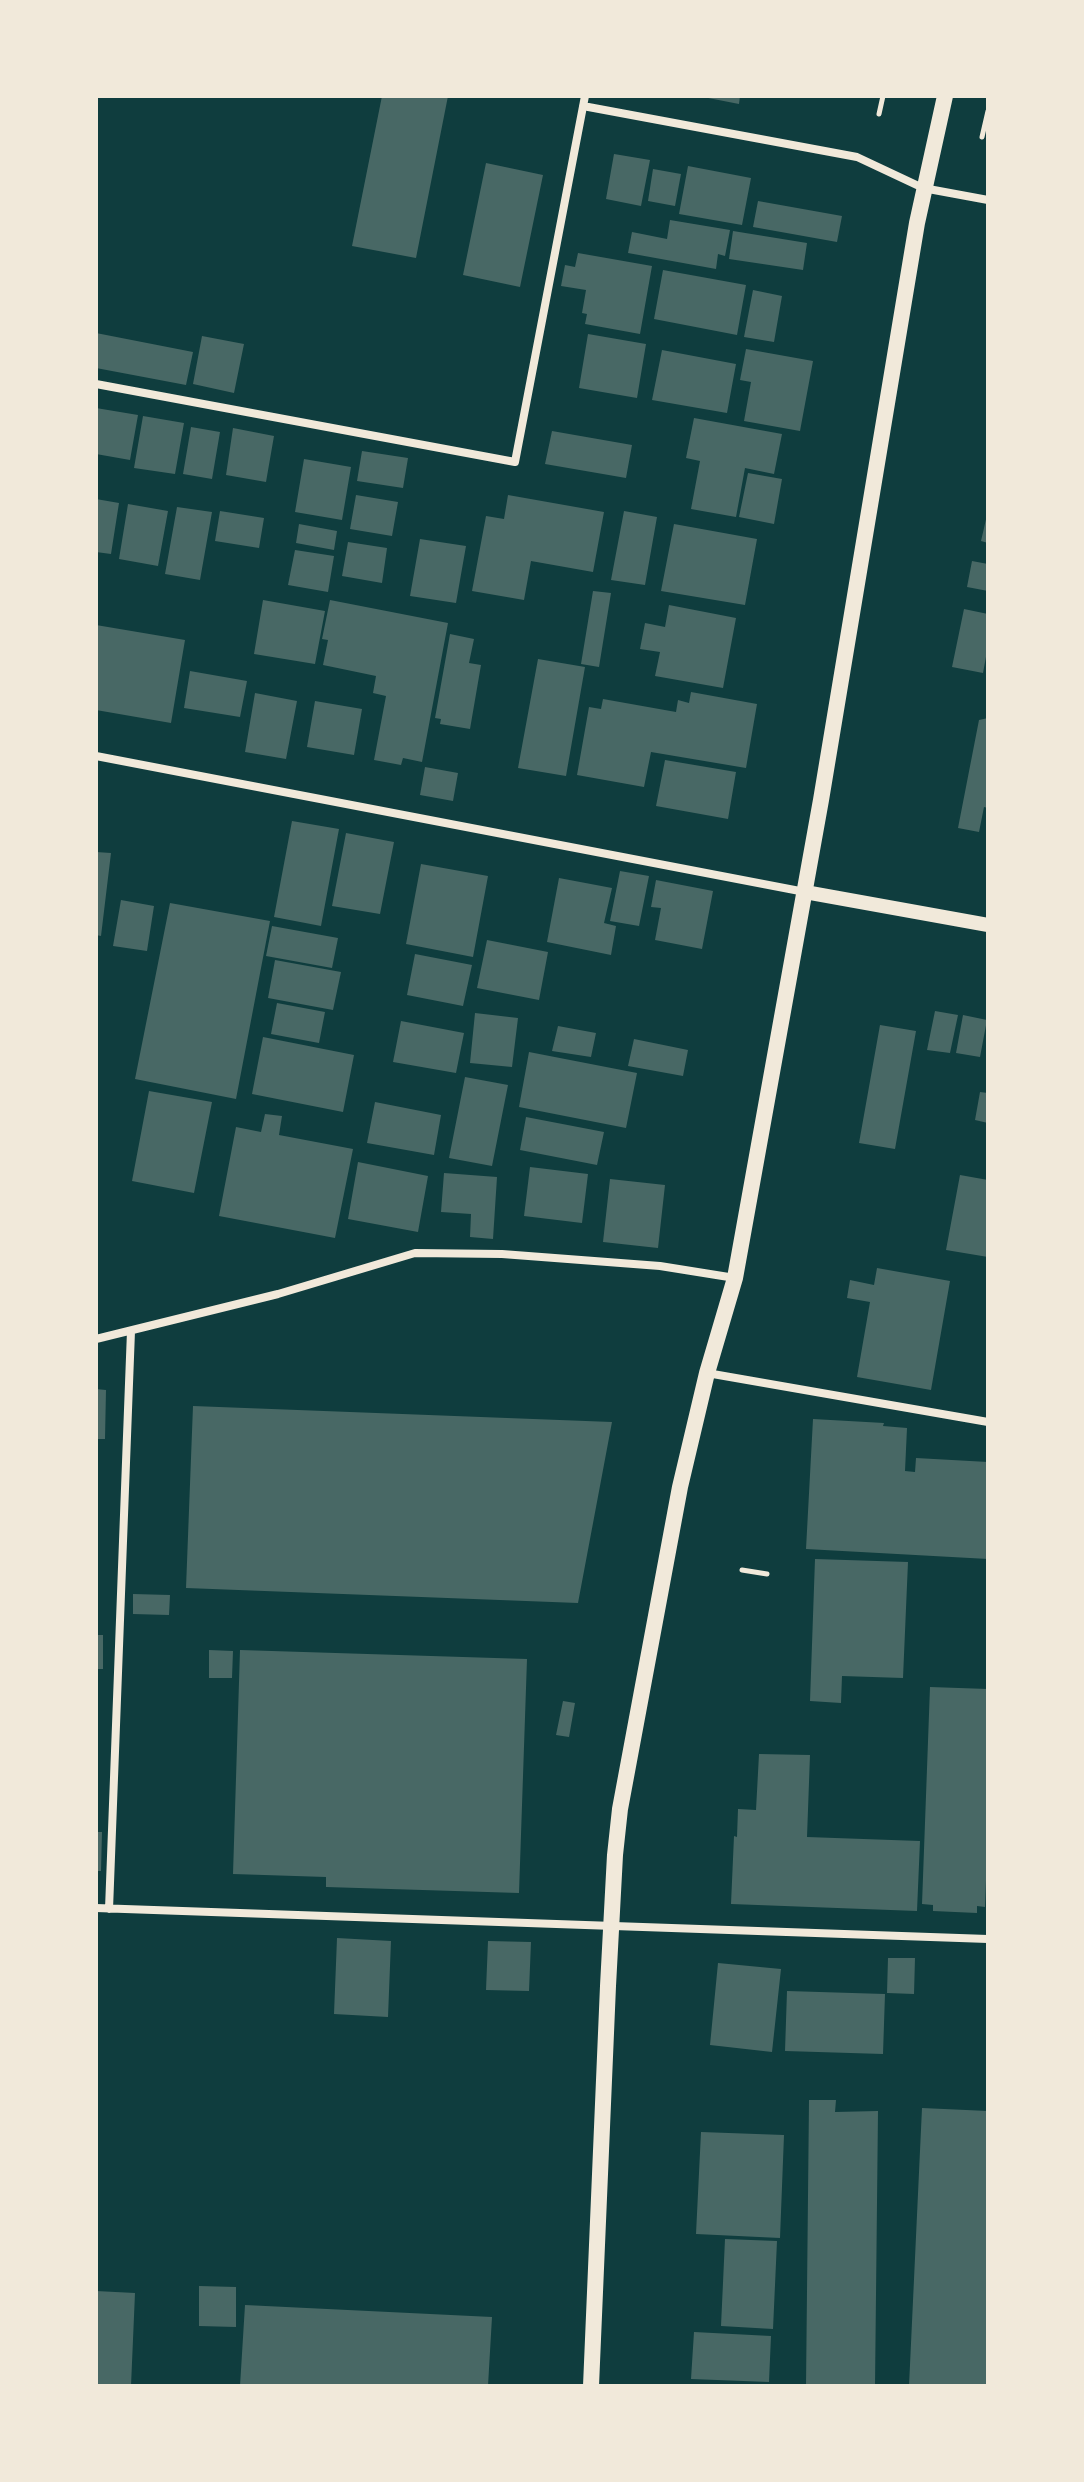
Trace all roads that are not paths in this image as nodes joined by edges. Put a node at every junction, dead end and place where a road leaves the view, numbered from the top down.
1 (945, 96) edge
2 (584, 101) edge
3 (923, 188) junction
4 (988, 200) edge
5 (96, 384) edge
6 (96, 756) edge
7 (805, 892) junction
8 (988, 925) edge
9 (735, 1278) junction
10 (131, 1331) junction
11 (96, 1339) edge
12 (707, 1373) junction
13 (988, 1422) edge
14 (96, 1908) edge
15 (109, 1909) junction
16 (611, 1926) junction
17 (988, 1939) edge
18 (591, 2386) edge

1 - 3 main road
2 - 3 street
2 - 5 street
3 - 4 street
3 - 7 main road
6 - 7 street
7 - 8 street
7 - 9 main road
9 - 10 street
9 - 12 main road
10 - 11 street
10 - 15 street
12 - 13 street
12 - 16 main road
14 - 15 street
15 - 16 street
16 - 17 street
16 - 18 main road

